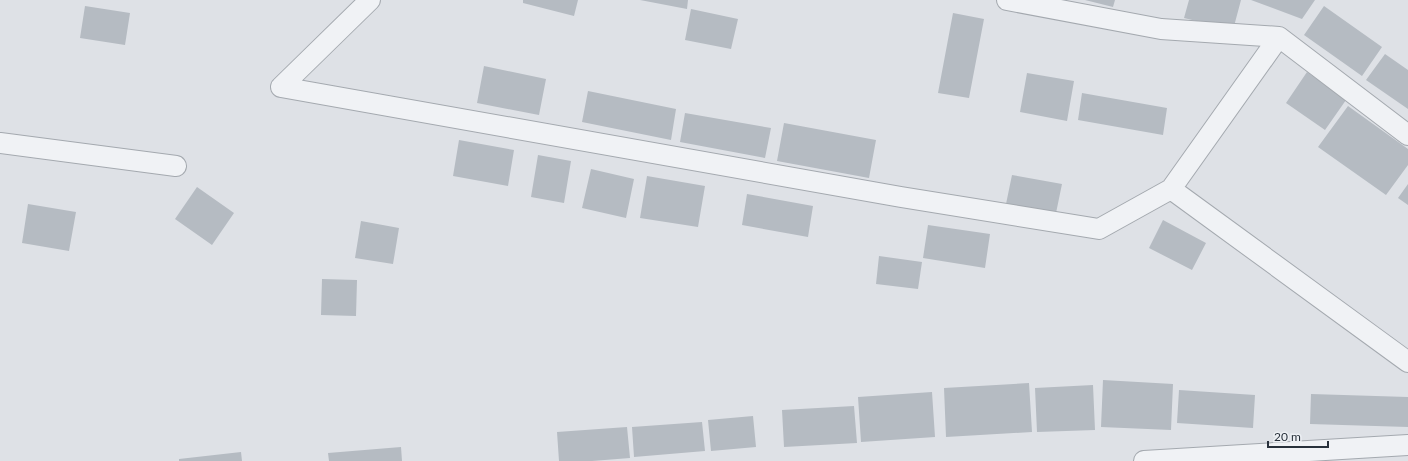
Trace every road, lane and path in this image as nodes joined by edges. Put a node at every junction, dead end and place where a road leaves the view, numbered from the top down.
1 (370, 0) edge
2 (1007, 0) edge
3 (1279, 37) junction
4 (1408, 135) edge
5 (0, 143) edge
6 (176, 166) dead end
7 (1171, 190) junction
8 (1408, 362) edge
9 (1408, 445) edge
10 (1144, 461) edge

1 - 7 street
2 - 3 street
3 - 4 street
3 - 7 street
5 - 6 street
7 - 8 street
9 - 10 street

